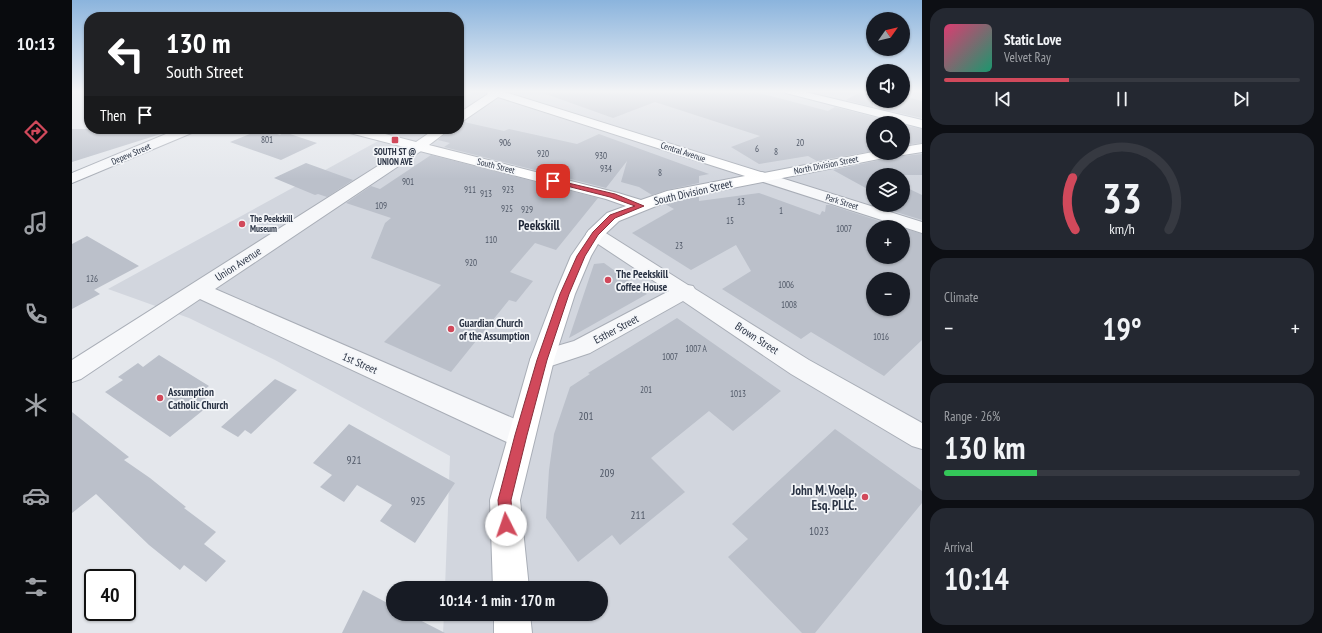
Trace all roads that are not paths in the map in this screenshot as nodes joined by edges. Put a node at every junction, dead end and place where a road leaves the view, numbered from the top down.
1 (587, 121) edge
2 (909, 121) edge
3 (922, 124) edge
4 (177, 134) edge
5 (371, 134) edge
6 (437, 134) edge
7 (419, 146) junction
8 (922, 148) edge
9 (910, 150) edge
10 (866, 157) edge
11 (762, 177) junction
12 (72, 178) edge
13 (641, 206) junction
14 (922, 228) edge
15 (595, 234) junction
16 (199, 290) junction
17 (686, 291) junction
18 (542, 360) junction
19 (72, 372) edge
20 (521, 435) junction
21 (922, 437) edge
22 (510, 581) edge
23 (512, 621) edge
24 (513, 633) edge

1 - 11 street, Central Avenue
2 - 3 street
4 - 12 street, Depew Street
5 - 7 street, South Street
6 - 7 street, Union Avenue
7 - 13 street, South Street
7 - 16 street, Union Avenue
8 - 9 street
10 - 11 street, North Division Street
11 - 13 street, South Division Street
11 - 14 street, Park Street
13 - 15 street, South Division Street
15 - 17 street, Brown Street
15 - 18 street, South Division Street
16 - 19 street, Union Avenue
16 - 20 street, 1st Street
17 - 18 street, Esther Street
17 - 21 street, Brown Street
18 - 20 street, South Division Street
20 - 22 street, South Division Street
23 - 24 street

